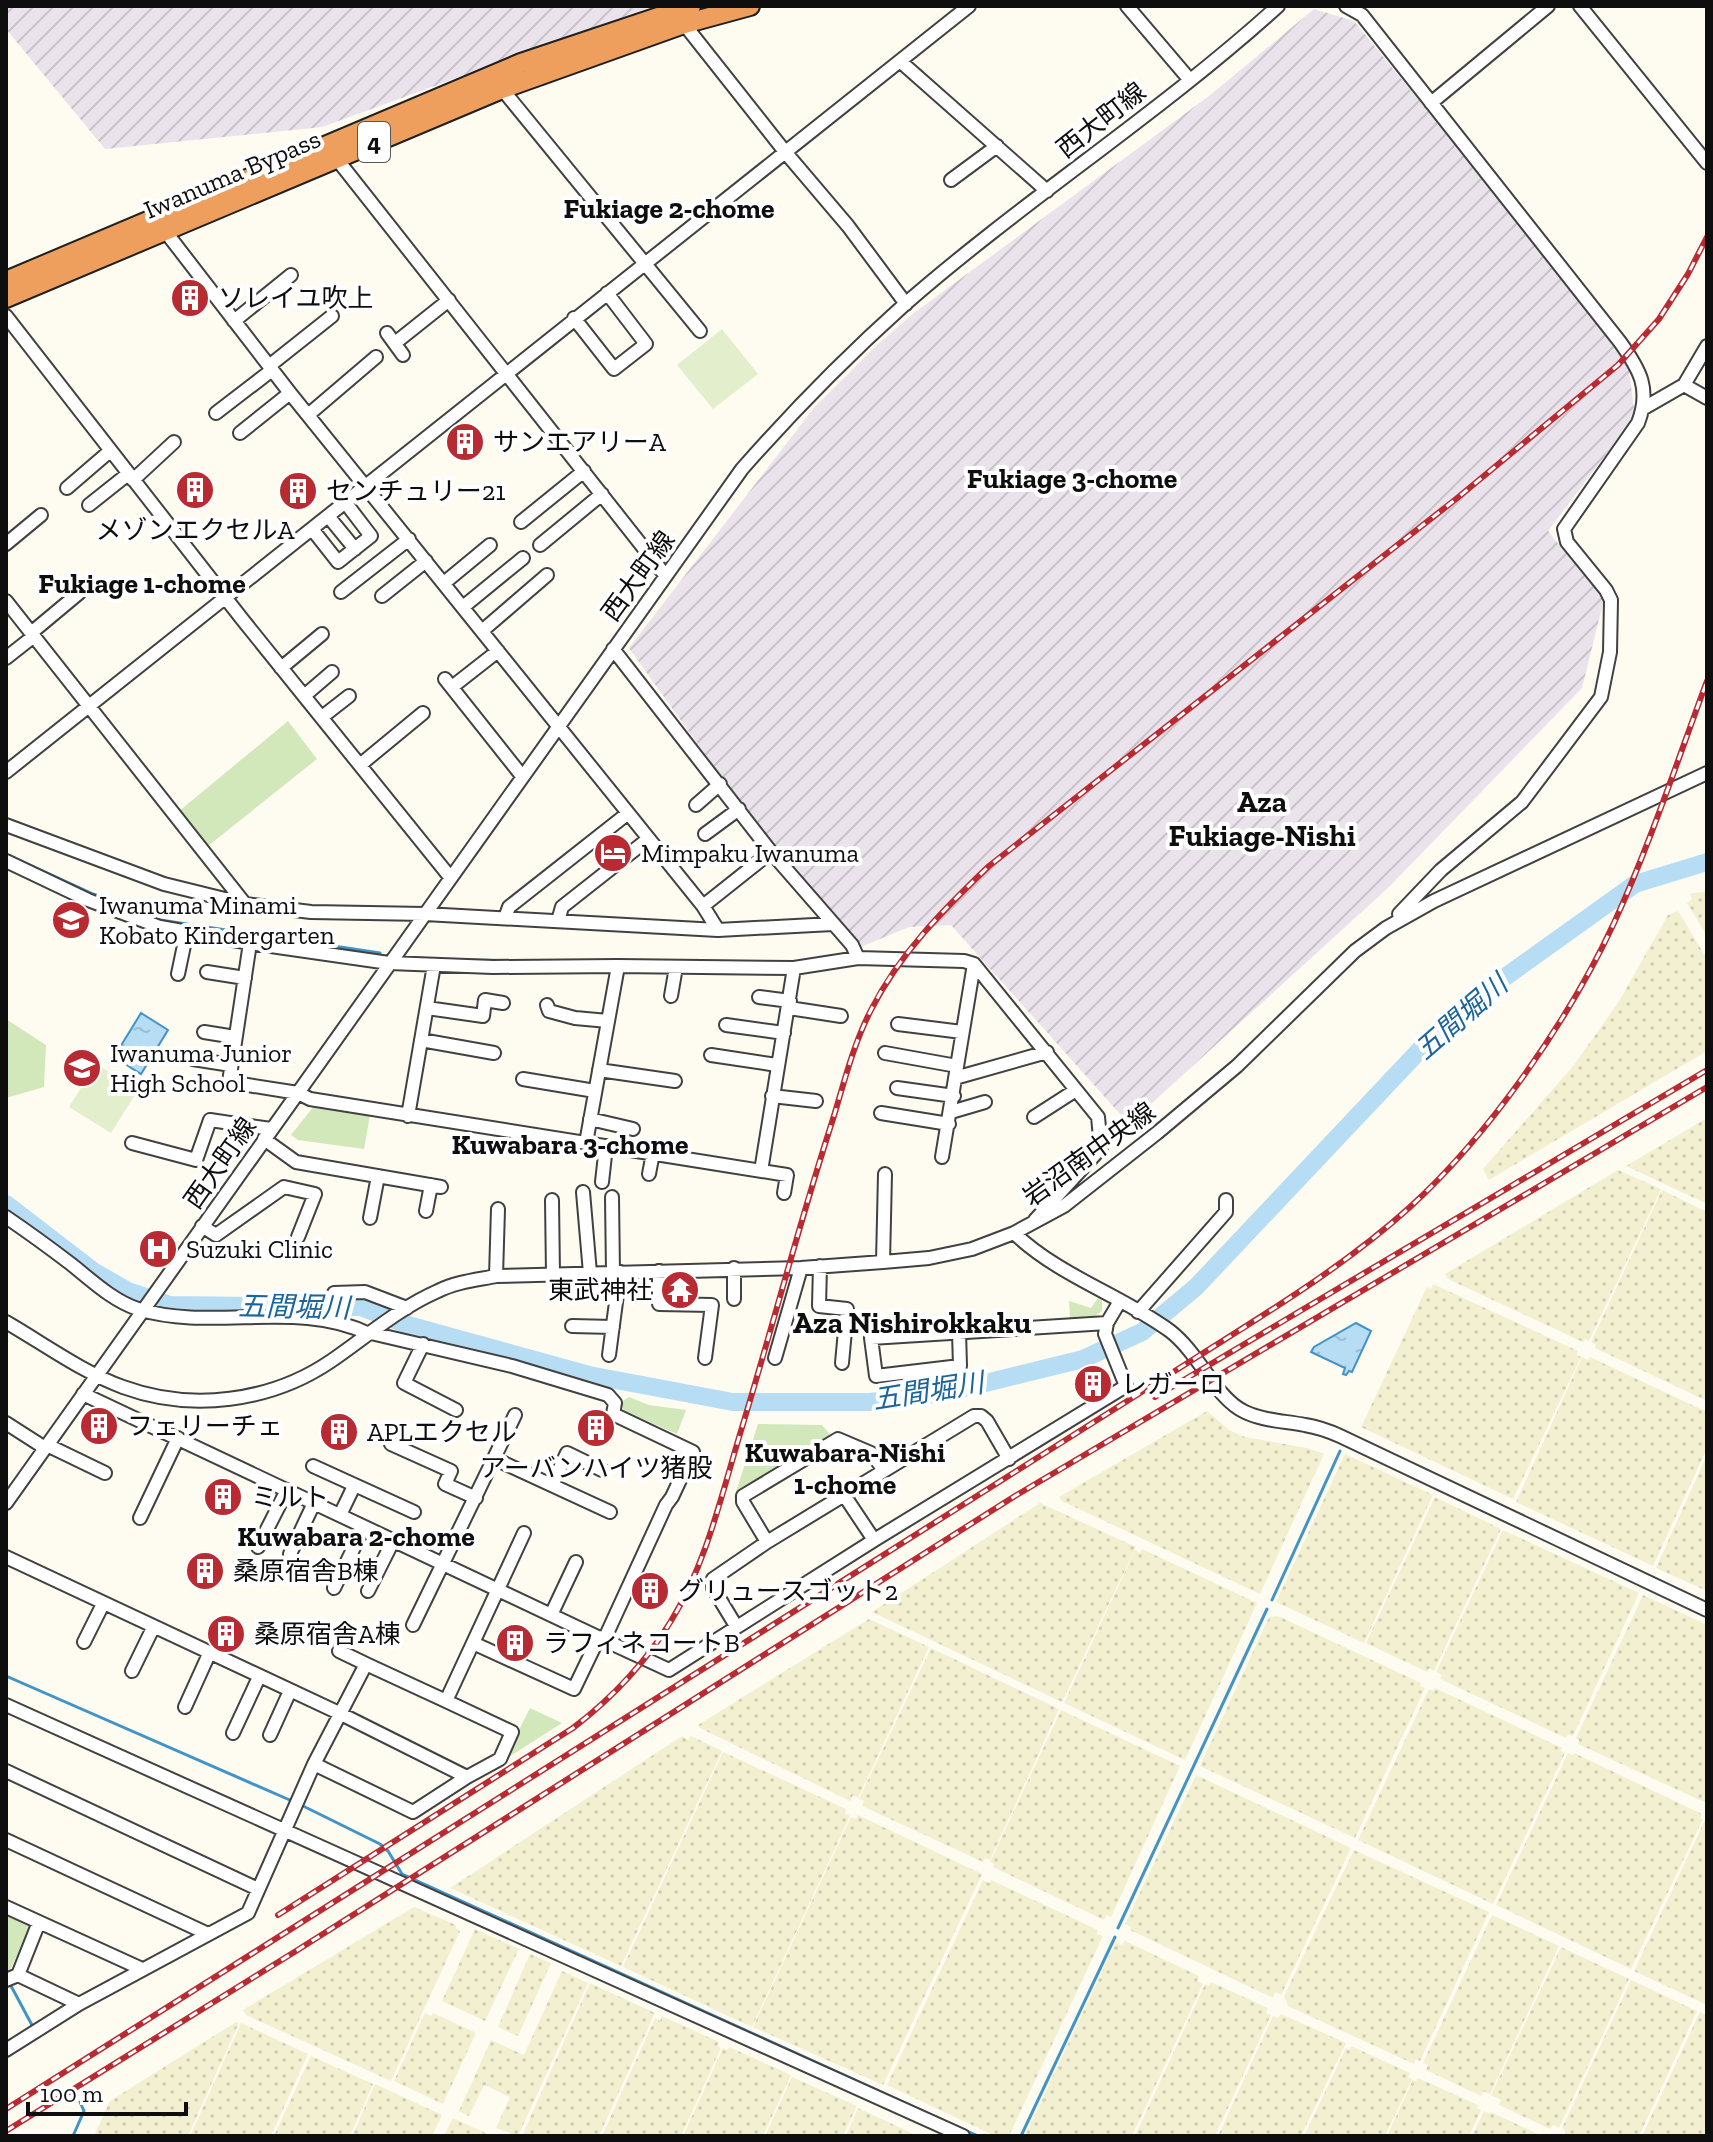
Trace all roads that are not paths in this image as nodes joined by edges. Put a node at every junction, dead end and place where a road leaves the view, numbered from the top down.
1 (691, 6) edge
2 (750, 6) edge
3 (969, 6) edge
4 (1127, 6) edge
5 (1278, 6) edge
6 (1346, 6) edge
7 (1548, 6) edge
8 (1580, 6) edge
9 (684, 24) junction
10 (901, 62) junction
11 (1189, 79) junction
12 (502, 89) junction
13 (1431, 103) junction
14 (997, 146) junction
15 (786, 153) junction
16 (336, 158) junction
17 (1707, 163) edge
18 (951, 180) dead end
19 (1047, 191) junction
20 (165, 231) junction
21 (646, 262) junction
22 (291, 275) dead end
23 (6, 281) edge
24 (607, 293) junction
25 (6, 298) edge
26 (449, 300) junction
27 (906, 304) junction
28 (6, 316) edge
29 (332, 316) dead end
30 (574, 318) junction
31 (234, 321) junction
32 (700, 331) dead end
33 (1707, 346) edge
34 (403, 355) dead end
35 (376, 357) dead end
36 (271, 368) junction
37 (507, 372) junction
38 (1684, 385) junction
39 (290, 393) junction
40 (1707, 398) edge
41 (1644, 408) junction
42 (216, 413) dead end
43 (308, 415) junction
44 (240, 433) dead end
45 (174, 442) dead end
46 (110, 451) junction
47 (584, 471) junction
48 (130, 477) junction
49 (366, 485) junction
50 (67, 488) dead end
51 (602, 494) junction
52 (345, 502) junction
53 (89, 505) dead end
54 (41, 515) dead end
55 (328, 516) junction
56 (521, 522) dead end
57 (312, 529) junction
58 (409, 539) junction
59 (6, 544) edge
60 (490, 545) dead end
61 (540, 545) dead end
62 (355, 549) junction
63 (523, 558) dead end
64 (426, 561) junction
65 (547, 575) dead end
66 (665, 575) junction
67 (444, 583) junction
68 (341, 592) dead end
69 (79, 593) dead end
70 (382, 596) dead end
71 (226, 598) junction
72 (6, 601) edge
73 (463, 607) junction
74 (482, 631) junction
75 (32, 634) junction
76 (322, 634) dead end
77 (613, 649) junction
78 (498, 651) junction
79 (6, 658) edge
80 (281, 668) junction
81 (332, 672) dead end
82 (304, 696) junction
83 (349, 696) dead end
84 (88, 706) junction
85 (423, 713) dead end
86 (322, 717) junction
87 (558, 726) junction
88 (387, 735) dead end
89 (358, 762) junction
90 (6, 772) edge
91 (1707, 773) edge
92 (522, 776) junction
93 (720, 784) junction
94 (696, 805) dead end
95 (739, 809) junction
96 (627, 814) junction
97 (6, 825) edge
98 (705, 834) dead end
99 (647, 840) junction
100 (771, 852) junction
101 (6, 861) edge
102 (450, 877) junction
103 (245, 904) junction
104 (703, 906) junction
105 (425, 914) junction
106 (505, 918) junction
107 (558, 921) junction
108 (833, 924) junction
109 (1386, 928) junction
110 (718, 930) junction
111 (187, 931) junction
112 (250, 943) junction
113 (858, 958) junction
114 (389, 963) junction
115 (974, 964) junction
116 (434, 965) junction
117 (618, 966) junction
118 (676, 967) junction
119 (794, 968) junction
120 (207, 972) dead end
121 (178, 974) dead end
122 (245, 978) junction
123 (671, 996) dead end
124 (759, 997) dead end
125 (503, 1003) dead end
126 (789, 1004) junction
127 (547, 1005) dead end
128 (427, 1008) junction
129 (841, 1016) dead end
130 (608, 1021) junction
131 (898, 1024) dead end
132 (726, 1025) dead end
133 (204, 1032) dead end
134 (962, 1032) junction
135 (784, 1033) junction
136 (235, 1037) junction
137 (421, 1040) junction
138 (1047, 1052) junction
139 (494, 1053) dead end
140 (885, 1053) dead end
141 (711, 1055) dead end
142 (193, 1059) dead end
143 (231, 1065) junction
144 (777, 1065) junction
145 (599, 1070) junction
146 (956, 1072) junction
147 (523, 1079) dead end
148 (675, 1081) dead end
149 (897, 1088) dead end
150 (1076, 1090) junction
151 (595, 1091) junction
152 (298, 1093) junction
153 (772, 1096) junction
154 (954, 1096) junction
155 (816, 1101) dead end
156 (985, 1102) dead end
157 (881, 1113) dead end
158 (408, 1116) junction
159 (1034, 1117) dead end
160 (950, 1118) junction
161 (590, 1119) junction
162 (633, 1129) dead end
163 (267, 1134) junction
164 (132, 1143) dead end
165 (586, 1143) junction
166 (606, 1146) junction
167 (653, 1153) junction
168 (942, 1157) dead end
169 (761, 1171) junction
170 (649, 1174) dead end
171 (885, 1174) dead end
172 (378, 1176) junction
173 (602, 1182) dead end
174 (583, 1192) dead end
175 (784, 1193) dead end
176 (612, 1197) dead end
177 (552, 1200) dead end
178 (1226, 1200) dead end
179 (498, 1209) dead end
180 (426, 1211) dead end
181 (6, 1217) edge
182 (370, 1218) dead end
183 (1032, 1224) junction
184 (202, 1226) junction
185 (1014, 1233) junction
186 (298, 1237) dead end
187 (883, 1262) junction
188 (820, 1266) junction
189 (734, 1268) junction
190 (801, 1268) junction
191 (659, 1271) junction
192 (616, 1272) junction
193 (590, 1273) junction
194 (553, 1274) junction
195 (496, 1276) junction
196 (334, 1293) dead end
197 (734, 1299) dead end
198 (1120, 1301) junction
199 (143, 1309) junction
200 (404, 1310) junction
201 (1141, 1314) junction
202 (6, 1322) edge
203 (572, 1326) dead end
204 (613, 1327) junction
205 (1106, 1328) junction
206 (371, 1332) junction
207 (959, 1332) junction
208 (423, 1344) junction
209 (609, 1355) dead end
210 (705, 1358) dead end
211 (775, 1358) dead end
212 (842, 1363) dead end
213 (97, 1375) junction
214 (83, 1394) junction
215 (456, 1410) dead end
216 (515, 1415) dead end
217 (6, 1423) edge
218 (178, 1438) junction
219 (391, 1444) dead end
220 (46, 1446) junction
221 (495, 1459) junction
222 (1009, 1459) junction
223 (313, 1466) dead end
224 (602, 1470) dead end
225 (884, 1470) junction
226 (105, 1473) dead end
227 (552, 1485) junction
228 (354, 1486) junction
229 (287, 1490) junction
230 (844, 1495) junction
231 (476, 1498) junction
232 (6, 1503) edge
233 (314, 1503) junction
234 (414, 1512) dead end
235 (610, 1512) dead end
236 (340, 1515) junction
237 (140, 1518) dead end
238 (364, 1527) junction
239 (524, 1533) dead end
240 (874, 1540) junction
241 (393, 1541) junction
242 (767, 1542) junction
243 (258, 1547) dead end
244 (290, 1554) dead end
245 (6, 1557) edge
246 (576, 1562) dead end
247 (444, 1565) junction
248 (334, 1588) dead end
249 (368, 1591) dead end
250 (498, 1591) junction
251 (103, 1604) junction
252 (1707, 1610) edge
253 (551, 1615) junction
254 (413, 1625) dead end
255 (736, 1626) junction
256 (153, 1628) junction
257 (348, 1631) dead end
258 (601, 1638) junction
259 (84, 1642) dead end
260 (473, 1643) junction
261 (209, 1654) junction
262 (366, 1664) junction
263 (132, 1671) dead end
264 (259, 1677) junction
265 (290, 1691) junction
266 (446, 1701) junction
267 (6, 1705) edge
268 (185, 1707) dead end
269 (339, 1713) junction
270 (233, 1733) dead end
271 (270, 1735) dead end
272 (314, 1764) junction
273 (6, 1771) edge
274 (467, 1777) junction
275 (286, 1832) junction
276 (6, 1840) edge
277 (258, 1889) junction
278 (6, 1907) edge
279 (39, 1922) junction
280 (208, 1934) junction
281 (142, 1969) junction
282 (12, 1977) edge
283 (79, 2004) junction
284 (6, 2050) edge
285 (963, 2136) edge

1 - 23 highway, Iwanuma Bypass / 4
2 - 9 highway, Iwanuma Bypass / 4
3 - 10 street
4 - 11 street
5 - 11 street, 西大町線
6 - 13 street
7 - 13 street
8 - 17 street
9 - 12 highway, Iwanuma Bypass / 4
9 - 15 street
10 - 14 street
10 - 15 street
11 - 19 street, 西大町線
12 - 16 highway, Iwanuma Bypass / 4
12 - 21 street
13 - 41 street
14 - 18 street
14 - 19 street
15 - 21 street
15 - 27 street
16 - 20 highway, Iwanuma Bypass / 4
16 - 26 street
19 - 27 street, 西大町線
20 - 25 highway, Iwanuma Bypass / 4
20 - 31 street
21 - 24 street
21 - 32 street
22 - 31 street
24 - 30 street
24 - 30 street
26 - 34 street
26 - 37 street
27 - 66 street, 西大町線
28 - 46 street
29 - 36 street
30 - 37 street
31 - 36 street
33 - 38 street
35 - 43 street
36 - 39 street
36 - 42 street
37 - 47 street
37 - 49 street
38 - 40 street
38 - 41 street
39 - 43 street
39 - 44 street
41 - 109 street
43 - 49 street
45 - 48 street
46 - 48 street
46 - 50 street
47 - 51 street
47 - 56 street
48 - 53 street
48 - 71 street
49 - 52 street
49 - 58 street
51 - 61 street
51 - 66 street
52 - 55 street
52 - 62 street
54 - 59 street
55 - 57 street
55 - 62 street
57 - 62 street
57 - 71 street
58 - 64 street
58 - 68 street
60 - 67 street
63 - 73 street
64 - 67 street
64 - 70 street
65 - 74 street
66 - 77 street, 西大町線
67 - 73 street
69 - 75 street
71 - 80 street
71 - 84 street
72 - 75 street
73 - 74 street
74 - 78 street
75 - 79 street
75 - 84 street
76 - 80 street
77 - 87 street, 西大町線
77 - 93 street
78 - 87 street
78 - 92 street
80 - 82 street
81 - 82 street
82 - 86 street
83 - 86 street
84 - 90 street
84 - 103 street
85 - 89 street
86 - 89 street
87 - 92 street, 西大町線
87 - 96 street
88 - 89 street
89 - 102 street
91 - 109 street, 岩沼南中央線
92 - 102 street, 西大町線
93 - 94 street
93 - 95 street
95 - 98 street
95 - 100 street
96 - 99 street
96 - 106 street
97 - 103 street
99 - 104 street
99 - 107 street
100 - 104 street
100 - 108 street
101 - 111 street
102 - 105 street, 西大町線
103 - 105 street
104 - 110 street
105 - 106 street
105 - 114 street, 西大町線
106 - 107 street
107 - 110 street
108 - 110 street
108 - 113 street
109 - 183 street, 岩沼南中央線
111 - 112 street
111 - 121 street
112 - 114 street
112 - 122 street
113 - 115 street
113 - 119 street
114 - 116 street
114 - 152 street, 西大町線
115 - 134 street
115 - 138 street
116 - 117 street
116 - 128 street
117 - 118 street
117 - 130 street
118 - 119 street
118 - 123 street
119 - 126 street
120 - 122 street
122 - 136 street
124 - 126 street
125 - 128 street
126 - 129 street
126 - 135 street
127 - 130 street
128 - 137 street
130 - 145 street
131 - 134 street
132 - 135 street
133 - 136 street
134 - 146 street
135 - 144 street
136 - 143 street
137 - 139 street
137 - 158 street
138 - 146 street
138 - 150 street
140 - 146 street
141 - 144 street
142 - 143 street
143 - 152 street
144 - 153 street
145 - 148 street
145 - 151 street
146 - 154 street
147 - 151 street
149 - 154 street
150 - 159 street
150 - 183 street
151 - 161 street
152 - 158 street
152 - 163 street, 西大町線
153 - 155 street
153 - 169 street
154 - 160 street
156 - 160 street
157 - 160 street
158 - 165 street
160 - 168 street
161 - 162 street
161 - 165 street
163 - 164 street
163 - 172 street
163 - 184 street, 西大町線
165 - 166 street
166 - 167 street
166 - 173 street
167 - 169 street
167 - 170 street
169 - 175 street
171 - 187 street
172 - 180 street
172 - 182 street
174 - 193 street
176 - 192 street
177 - 194 street
178 - 201 street
179 - 195 street
181 - 199 street
183 - 185 street, 岩沼南中央線
184 - 186 street
184 - 199 street, 西大町線
185 - 187 street, 岩沼南中央線
185 - 198 street
187 - 188 street, 岩沼南中央線
188 - 190 street, 岩沼南中央線
188 - 212 street
189 - 190 street, 岩沼南中央線
189 - 191 street, 岩沼南中央線
189 - 197 street
190 - 211 street
191 - 192 street, 岩沼南中央線
191 - 210 street
192 - 193 street, 岩沼南中央線
192 - 204 street
193 - 194 street, 岩沼南中央線
194 - 195 street, 岩沼南中央線
195 - 200 street, 岩沼南中央線
196 - 200 street
198 - 201 street
198 - 205 street
199 - 206 street
199 - 213 street
200 - 206 street, 岩沼南中央線
201 - 252 street
202 - 213 street
203 - 204 street
204 - 209 street
205 - 207 street
205 - 222 street
206 - 208 street
206 - 213 street
207 - 207 street
208 - 215 street
208 - 258 street
213 - 214 street
214 - 218 street
214 - 220 street
216 - 221 street
217 - 220 street
218 - 229 street
218 - 237 street
219 - 231 street
220 - 226 street
220 - 232 street
221 - 227 street
221 - 231 street
222 - 225 street
222 - 240 street
223 - 228 street
224 - 227 street
225 - 230 street
225 - 242 street
227 - 235 street
228 - 234 street
228 - 236 street
229 - 233 street
229 - 243 street
230 - 240 street
230 - 242 street
231 - 247 street
233 - 236 street
233 - 244 street
236 - 238 street
238 - 241 street
238 - 248 street
239 - 250 street
240 - 255 street
241 - 247 street
241 - 249 street
242 - 255 street
245 - 251 street
246 - 253 street
247 - 250 street
247 - 254 street
250 - 253 street
250 - 260 street
251 - 256 street
251 - 259 street
253 - 258 street
255 - 258 street
256 - 261 street
256 - 263 street
257 - 262 street
258 - 260 street
260 - 266 street
261 - 264 street
261 - 268 street
262 - 266 street
262 - 269 street
264 - 265 street
264 - 270 street
265 - 269 street
265 - 271 street
266 - 274 street
267 - 275 street
269 - 272 street
269 - 274 street
272 - 274 street
272 - 275 street
273 - 277 street
275 - 277 street
275 - 285 street
276 - 280 street
277 - 280 street
278 - 279 street
279 - 281 street
279 - 282 street
280 - 281 street
281 - 283 street
282 - 283 street
283 - 284 street

